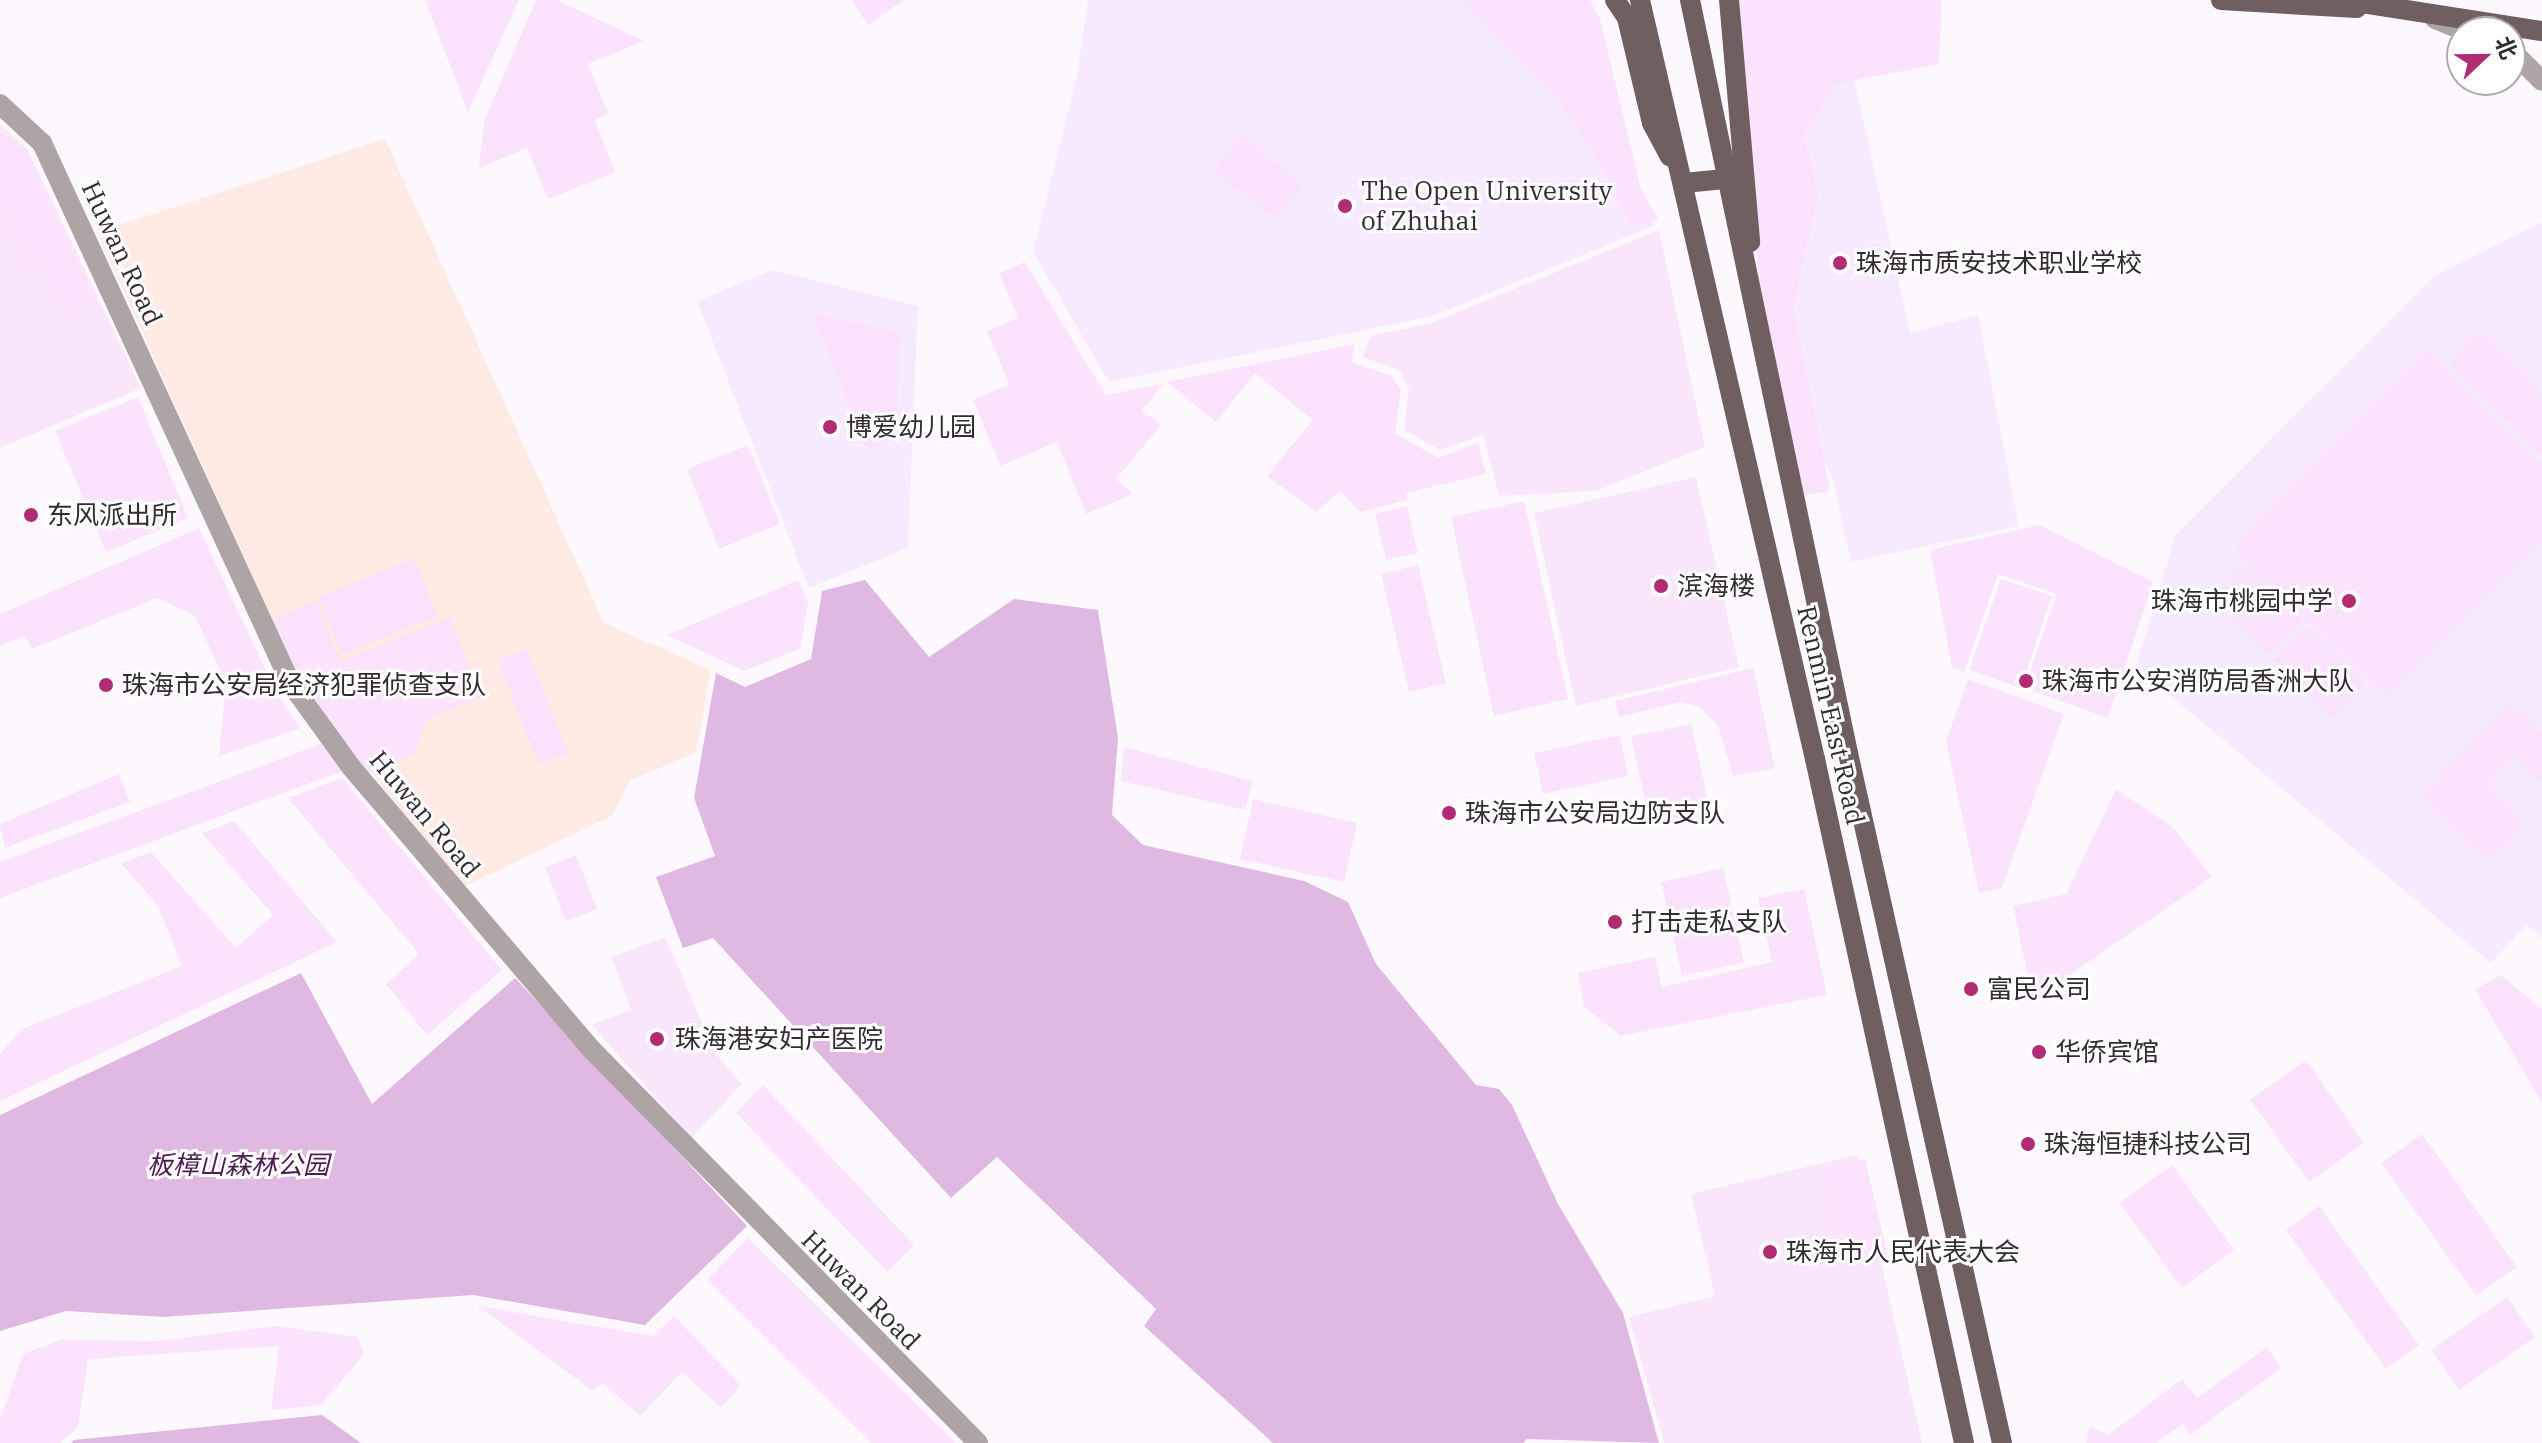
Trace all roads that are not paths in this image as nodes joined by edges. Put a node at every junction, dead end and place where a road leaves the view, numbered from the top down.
1 (1615, 0) edge
2 (1640, 0) edge
3 (1690, 0) edge
4 (1729, 0) edge
5 (2221, 0) edge
6 (2343, 0) edge
7 (2413, 10) junction
8 (2446, 23) edge
9 (2542, 31) edge
10 (2526, 65) edge
11 (2542, 81) edge
12 (0, 104) edge
13 (1725, 179) junction
14 (1684, 183) junction
15 (1753, 290) junction
16 (978, 1443) edge
17 (1964, 1443) edge
18 (2002, 1443) edge

1 - 14 main road
2 - 14 main road, Renmin East Road
3 - 13 main road, Renmin East Road
4 - 15 main road
5 - 7 main road
6 - 7 main road
7 - 8 street
7 - 9 main road
10 - 11 street
12 - 16 street, Huwan Road
13 - 14 main road
13 - 15 main road, Renmin East Road
14 - 17 main road, Renmin East Road
15 - 18 main road, Renmin East Road

